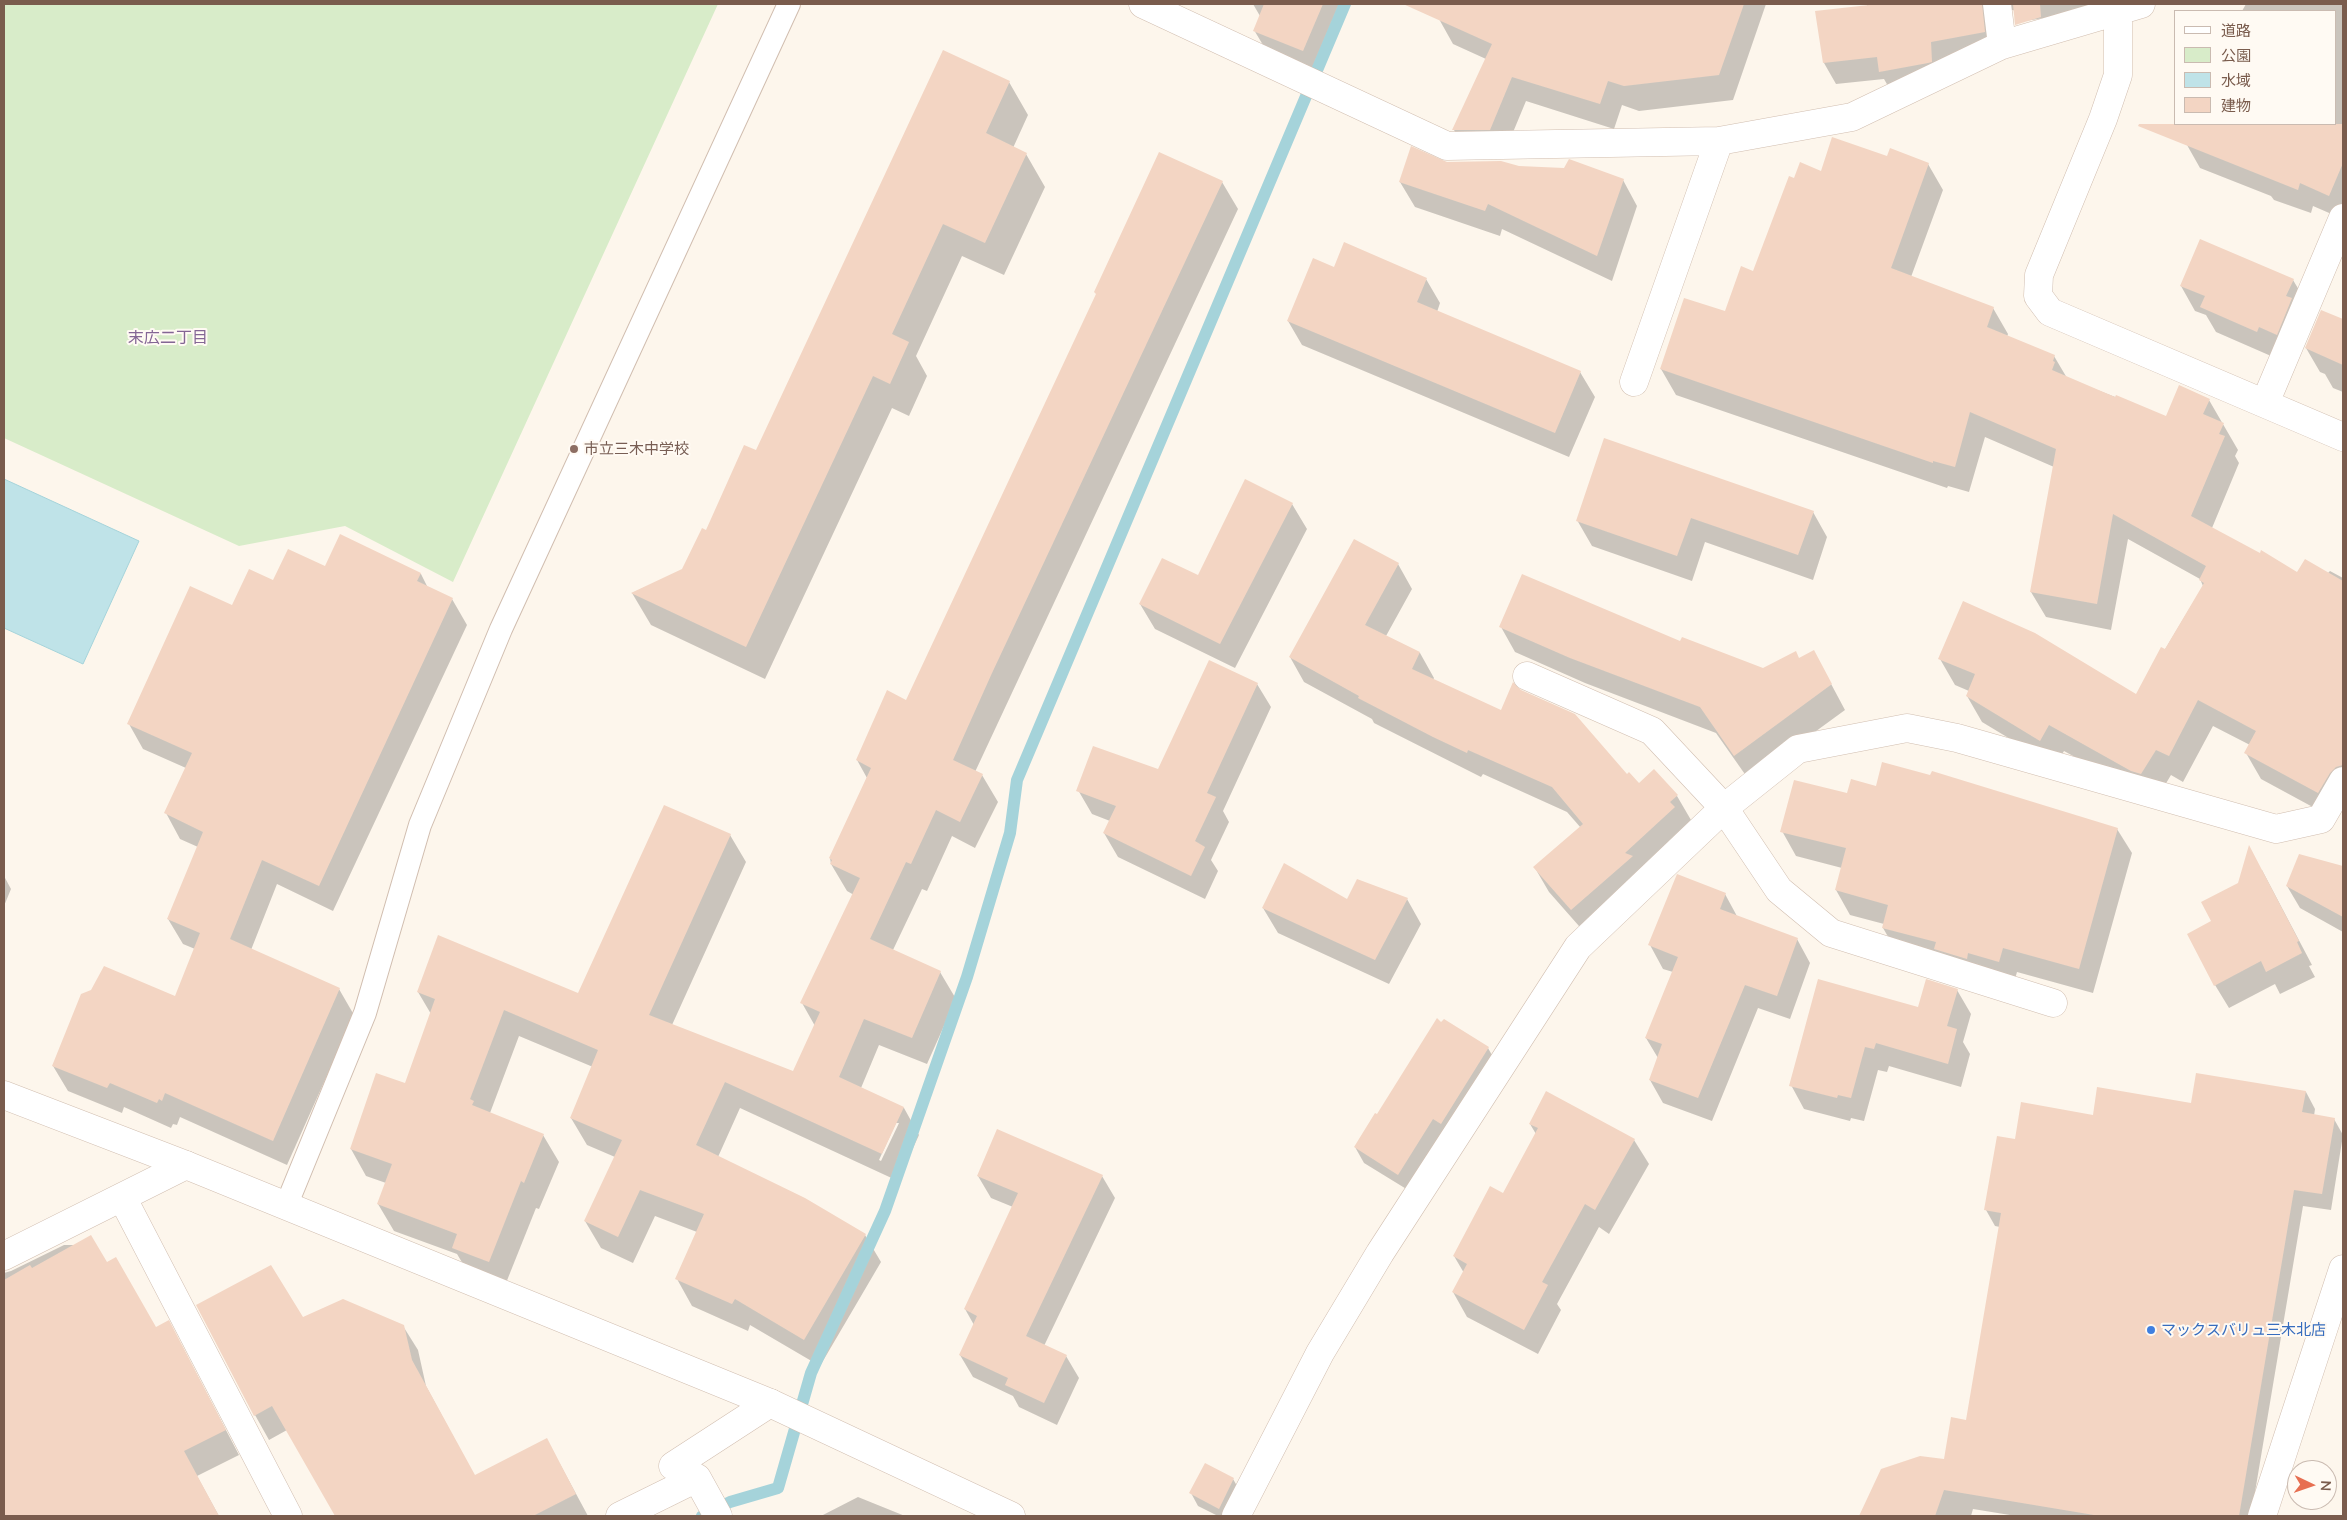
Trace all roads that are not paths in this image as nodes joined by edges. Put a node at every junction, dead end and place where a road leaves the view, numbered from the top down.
1 (789, 4) edge
2 (1143, 4) edge
3 (1998, 4) edge
4 (2130, 7) edge
5 (2002, 45) junction
6 (1719, 141) junction
7 (2343, 218) edge
8 (1634, 382) dead end
9 (2266, 403) junction
10 (2343, 437) edge
11 (1527, 676) dead end
12 (2343, 781) edge
13 (1724, 808) junction
14 (2053, 1003) dead end
15 (4, 1095) edge
16 (186, 1165) junction
17 (122, 1197) junction
18 (286, 1206) junction
19 (4, 1256) edge
20 (2343, 1269) edge
21 (770, 1403) junction
22 (697, 1478) junction
23 (288, 1516) edge
24 (620, 1516) edge
25 (718, 1516) edge
26 (1011, 1516) edge
27 (1236, 1516) edge
28 (2262, 1516) edge

1 - 18 lane
2 - 6 street
3 - 5 street
4 - 5 street
4 - 9 street
5 - 6 street
6 - 8 street
7 - 9 street
9 - 10 street
11 - 13 street
12 - 13 street
13 - 14 street
13 - 27 street
15 - 16 street
16 - 17 street
16 - 18 street
17 - 19 street
17 - 23 street
18 - 21 street
20 - 28 street
21 - 22 street
21 - 26 street
22 - 24 street
22 - 25 street

